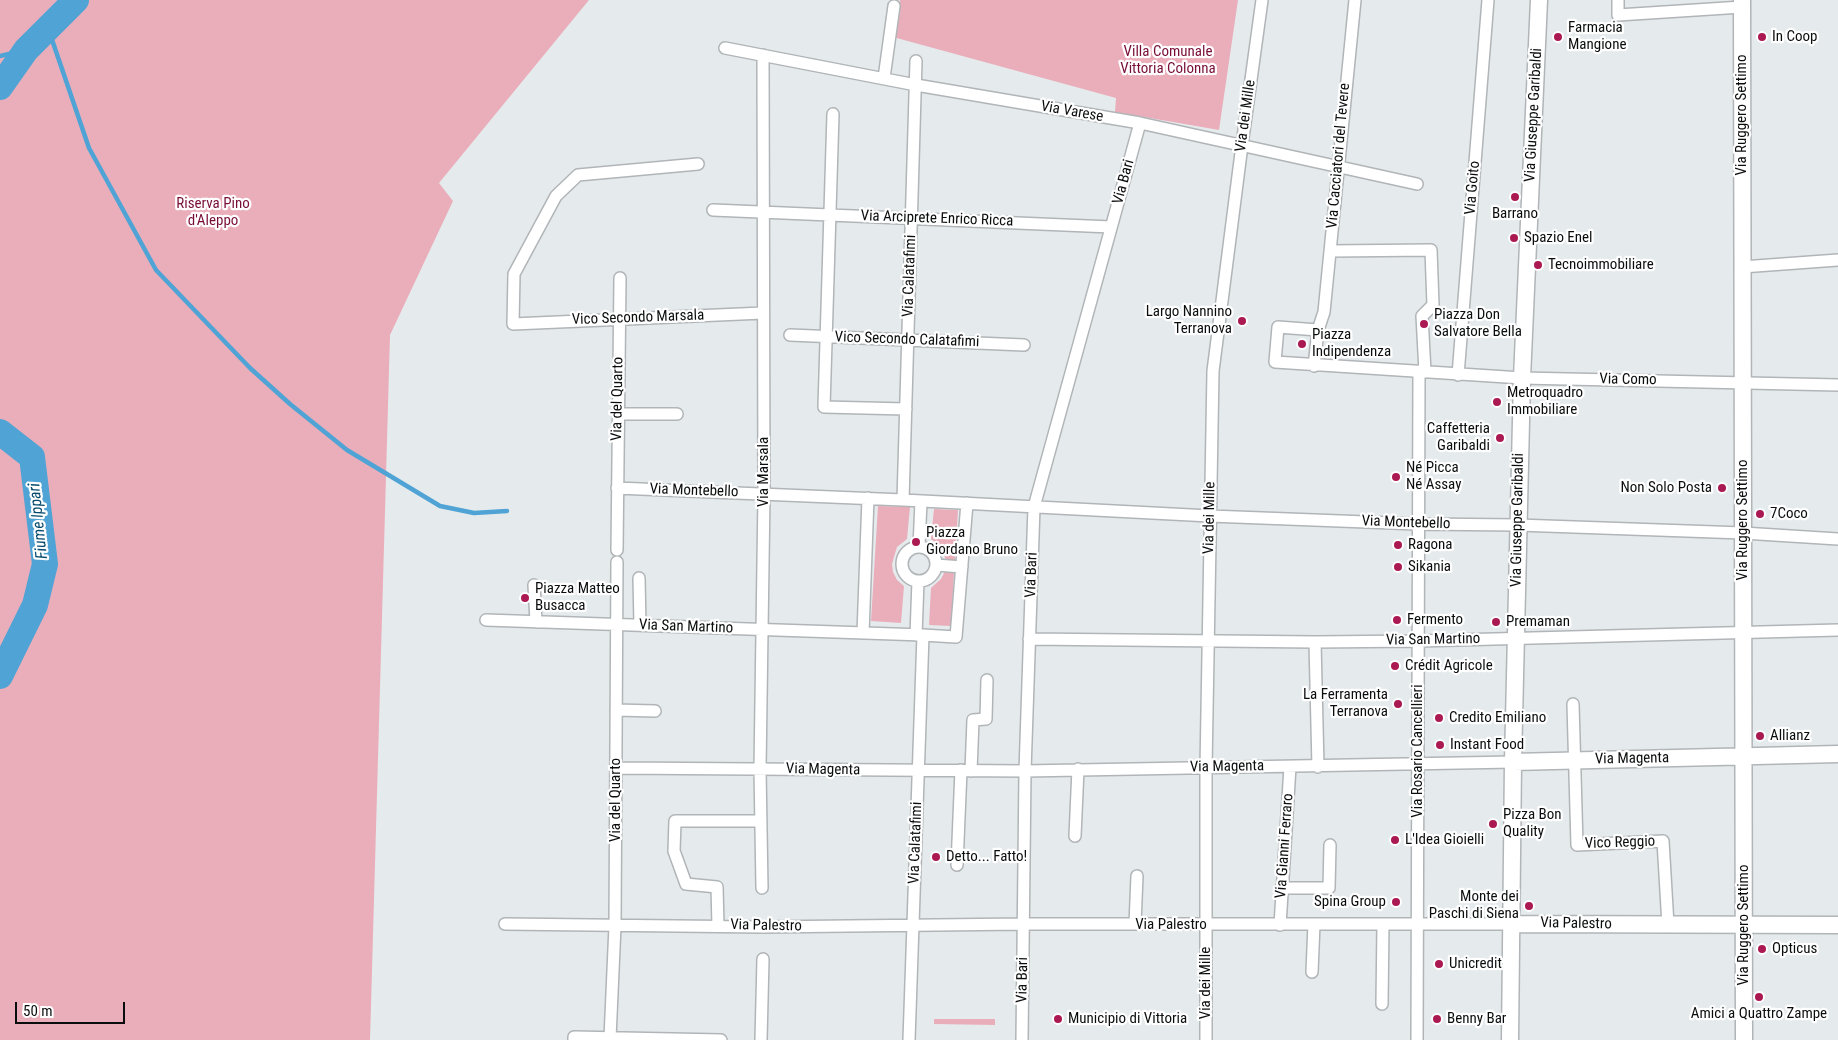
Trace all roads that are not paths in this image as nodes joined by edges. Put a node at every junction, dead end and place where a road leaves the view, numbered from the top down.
1 (1262, 0) edge
2 (1355, 0) edge
3 (1488, 0) edge
4 (1539, 0) edge
5 (1618, 0) edge
6 (1742, 3) edge
7 (894, 6) dead end
8 (725, 48) dead end
9 (763, 56) junction
10 (916, 61) dead end
11 (884, 78) junction
12 (916, 85) junction
13 (833, 114) dead end
14 (1140, 123) junction
15 (1242, 145) junction
16 (698, 164) dead end
17 (1338, 166) junction
18 (1417, 184) dead end
19 (713, 210) dead end
20 (763, 212) junction
21 (830, 214) junction
22 (912, 218) junction
23 (1111, 226) junction
24 (1331, 251) junction
25 (1838, 260) edge
26 (1742, 268) junction
27 (620, 278) dead end
28 (763, 313) junction
29 (619, 319) junction
30 (1318, 330) junction
31 (790, 335) dead end
32 (826, 337) junction
33 (908, 340) junction
34 (1024, 345) dead end
35 (1314, 366) junction
36 (1422, 372) junction
37 (1458, 375) junction
38 (1522, 378) junction
39 (1742, 382) junction
40 (1838, 385) edge
41 (906, 409) junction
42 (619, 414) junction
43 (677, 414) dead end
44 (617, 488) junction
45 (764, 494) junction
46 (903, 496) junction
47 (865, 498) junction
48 (921, 501) junction
49 (971, 503) junction
50 (1034, 507) junction
51 (1210, 516) junction
52 (1418, 524) junction
53 (1518, 524) junction
54 (1743, 533) junction
55 (1838, 539) edge
56 (919, 547) junction
57 (617, 550) dead end
58 (618, 562) dead end
59 (936, 565) junction
60 (962, 567) junction
61 (640, 578) dead end
62 (918, 581) junction
63 (534, 585) dead end
64 (486, 620) dead end
65 (536, 622) junction
66 (618, 624) junction
67 (640, 625) junction
68 (761, 629) junction
69 (1838, 630) edge
70 (1742, 632) junction
71 (859, 633) junction
72 (920, 639) junction
73 (1029, 639) junction
74 (1516, 639) junction
75 (1208, 640) junction
76 (1418, 641) junction
77 (1315, 642) junction
78 (987, 680) dead end
79 (1572, 704) dead end
80 (616, 710) junction
81 (655, 711) dead end
82 (1838, 754) edge
83 (1744, 756) junction
84 (1575, 760) junction
85 (1513, 762) junction
86 (1419, 764) junction
87 (1290, 766) junction
88 (1318, 766) junction
89 (617, 768) junction
90 (1206, 768) junction
91 (760, 769) junction
92 (1078, 769) junction
93 (966, 770) junction
94 (918, 771) junction
95 (1025, 771) junction
96 (760, 822) junction
97 (1075, 836) dead end
98 (1330, 845) dead end
99 (957, 865) dead end
100 (1137, 876) dead end
101 (762, 888) dead end
102 (1281, 888) junction
103 (1417, 923) junction
104 (504, 924) dead end
105 (1023, 924) junction
106 (1135, 924) junction
107 (1314, 924) junction
108 (1383, 924) junction
109 (1511, 924) junction
110 (1206, 925) junction
111 (1280, 925) junction
112 (1668, 925) junction
113 (1743, 925) junction
114 (1838, 925) edge
115 (615, 926) junction
116 (718, 926) junction
117 (913, 927) junction
118 (763, 959) dead end
119 (1312, 972) dead end
120 (1382, 1004) dead end
121 (609, 1039) edge
122 (574, 1040) edge
123 (721, 1040) edge
124 (762, 1040) edge
125 (909, 1040) edge
126 (1022, 1040) edge
127 (1206, 1040) edge
128 (1417, 1040) edge
129 (1510, 1040) edge
130 (1744, 1040) edge

1 - 15 street, Via dei Mille
2 - 17 street, Via Cacciatori del Tevere
3 - 37 street, Via Goito
4 - 38 main road, Via Giuseppe Garibaldi
5 - 6 street
6 - 26 main road, Via Ruggero Settimo
7 - 11 street
8 - 9 street, Via Varese
9 - 11 street, Via Varese
9 - 20 street, Via Marsala
10 - 12 street, Via Calatafimi
11 - 12 street, Via Varese
12 - 14 street, Via Varese
12 - 22 street, Via Calatafimi
13 - 21 street
14 - 15 street, Via Varese
14 - 23 street, Via Bari
15 - 17 street, Via Varese
15 - 51 street, Via dei Mille
16 - 29 street, Vico Secondo Marsala
17 - 18 street, Via Varese
17 - 24 street, Via Cacciatori del Tevere
19 - 20 street, Via Arciprete Enrico Ricca
20 - 21 street, Via Arciprete Enrico Ricca
20 - 28 street, Via Marsala
21 - 22 street, Via Arciprete Enrico Ricca
21 - 32 street
22 - 23 street, Via Arciprete Enrico Ricca
22 - 33 street, Via Calatafimi
23 - 50 street, Via Bari
24 - 30 street, Via Cacciatori del Tevere
24 - 36 street, Via Rosario Cancellieri
25 - 26 street
26 - 39 main road, Via Ruggero Settimo
27 - 29 street, Via del Quarto
28 - 29 street, Vico Secondo Marsala
28 - 45 street, Via Marsala
29 - 42 street, Via del Quarto
30 - 35 street, Via Cacciatori del Tevere
30 - 35 street, Via Como
31 - 32 street, Vico Secondo Calatafimi
32 - 33 street, Vico Secondo Calatafimi
32 - 41 street
33 - 34 street, Vico Secondo Calatafimi
33 - 41 street, Via Calatafimi
35 - 36 street, Via Como
36 - 37 street, Via Como
36 - 52 street, Via Rosario Cancellieri
37 - 38 street, Via Como
38 - 39 street, Via Como
38 - 53 main road, Via Giuseppe Garibaldi
39 - 40 street, Via Como
39 - 54 main road, Via Ruggero Settimo
41 - 46 street, Via Calatafimi
42 - 43 street
42 - 44 street, Via del Quarto
44 - 45 street, Via Montebello
44 - 57 street, Via del Quarto
45 - 47 street, Via Montebello
45 - 68 street, Via Marsala
46 - 47 street, Via Montebello
46 - 48 street, Via Montebello
47 - 71 street
48 - 49 street, Via Montebello
48 - 56 street
49 - 50 street, Via Montebello
49 - 60 street
50 - 51 street, Via Montebello
50 - 73 street, Via Bari
51 - 52 street, Via Montebello
51 - 75 street, Via dei Mille
52 - 53 street, Via Montebello
52 - 76 street, Via Rosario Cancellieri
53 - 54 street, Via Montebello
53 - 74 main road, Via Giuseppe Garibaldi
54 - 55 street, Via Montebello
54 - 70 main road, Via Ruggero Settimo
56 - 59 street
56 - 62 street
58 - 66 street, Via del Quarto
59 - 60 street
59 - 62 street
60 - 72 street, Via San Martino
61 - 67 street
62 - 72 street, Via Calatafimi
63 - 65 street
64 - 65 street, Via San Martino
65 - 66 street, Via San Martino
66 - 67 street, Via San Martino
66 - 80 street, Via del Quarto
67 - 68 street, Via San Martino
68 - 71 street, Via San Martino
68 - 91 street, Via Marsala
69 - 70 street, Via San Martino
70 - 74 street, Via San Martino
70 - 83 main road, Via Ruggero Settimo
71 - 72 street, Via San Martino
72 - 94 street, Via Calatafimi
73 - 75 street, Via San Martino
73 - 95 street, Via Bari
74 - 76 street, Via San Martino
74 - 85 main road, Via Giuseppe Garibaldi
75 - 77 street, Via San Martino
75 - 90 street, Via dei Mille
76 - 77 street, Via San Martino
76 - 86 street, Via Rosario Cancellieri
77 - 88 street
78 - 93 street
79 - 84 street
80 - 81 street
80 - 89 street, Via del Quarto
82 - 83 main road, Via Magenta
83 - 84 main road, Via Magenta
83 - 113 main road, Via Ruggero Settimo
84 - 85 main road, Via Magenta
84 - 112 street, Vico Reggio
85 - 86 street, Via Magenta
85 - 109 main road, Via Giuseppe Garibaldi
86 - 88 street, Via Magenta
86 - 103 street, Via Rosario Cancellieri
87 - 88 street, Via Magenta
87 - 90 street, Via Magenta
87 - 102 street, Via Gianni Ferraro
89 - 91 street, Via Magenta
89 - 115 street, Via del Quarto
90 - 92 street, Via Magenta
90 - 110 street, Via dei Mille
91 - 94 street, Via Magenta
91 - 96 street, Via Marsala
92 - 95 street, Via Magenta
92 - 97 street
93 - 94 street, Via Magenta
93 - 95 street, Via Magenta
93 - 99 street
94 - 117 street, Via Calatafimi
95 - 105 street, Via Bari
96 - 101 street, Via Marsala
96 - 116 street
98 - 102 street
100 - 106 street
102 - 111 street, Via Gianni Ferraro
103 - 108 street, Via Palestro
103 - 109 street, Via Palestro
103 - 128 street, Via Rosario Cancellieri
104 - 115 street, Via Palestro
105 - 106 street, Via Palestro
105 - 117 street, Via Palestro
105 - 126 street, Via Bari
106 - 110 street, Via Palestro
107 - 108 street, Via Palestro
107 - 111 street, Via Palestro
107 - 119 street
108 - 120 street
109 - 112 main road, Via Palestro
109 - 129 main road, Via Giuseppe Garibaldi
110 - 111 street, Via Palestro
110 - 127 street, Via dei Mille
112 - 113 main road, Via Palestro
113 - 114 main road, Via Palestro
113 - 130 main road, Via Ruggero Settimo
115 - 116 street, Via Palestro
115 - 121 street, Via del Quarto
116 - 117 street, Via Palestro
117 - 125 street, Via Calatafimi
118 - 124 street
121 - 122 street
121 - 123 street

